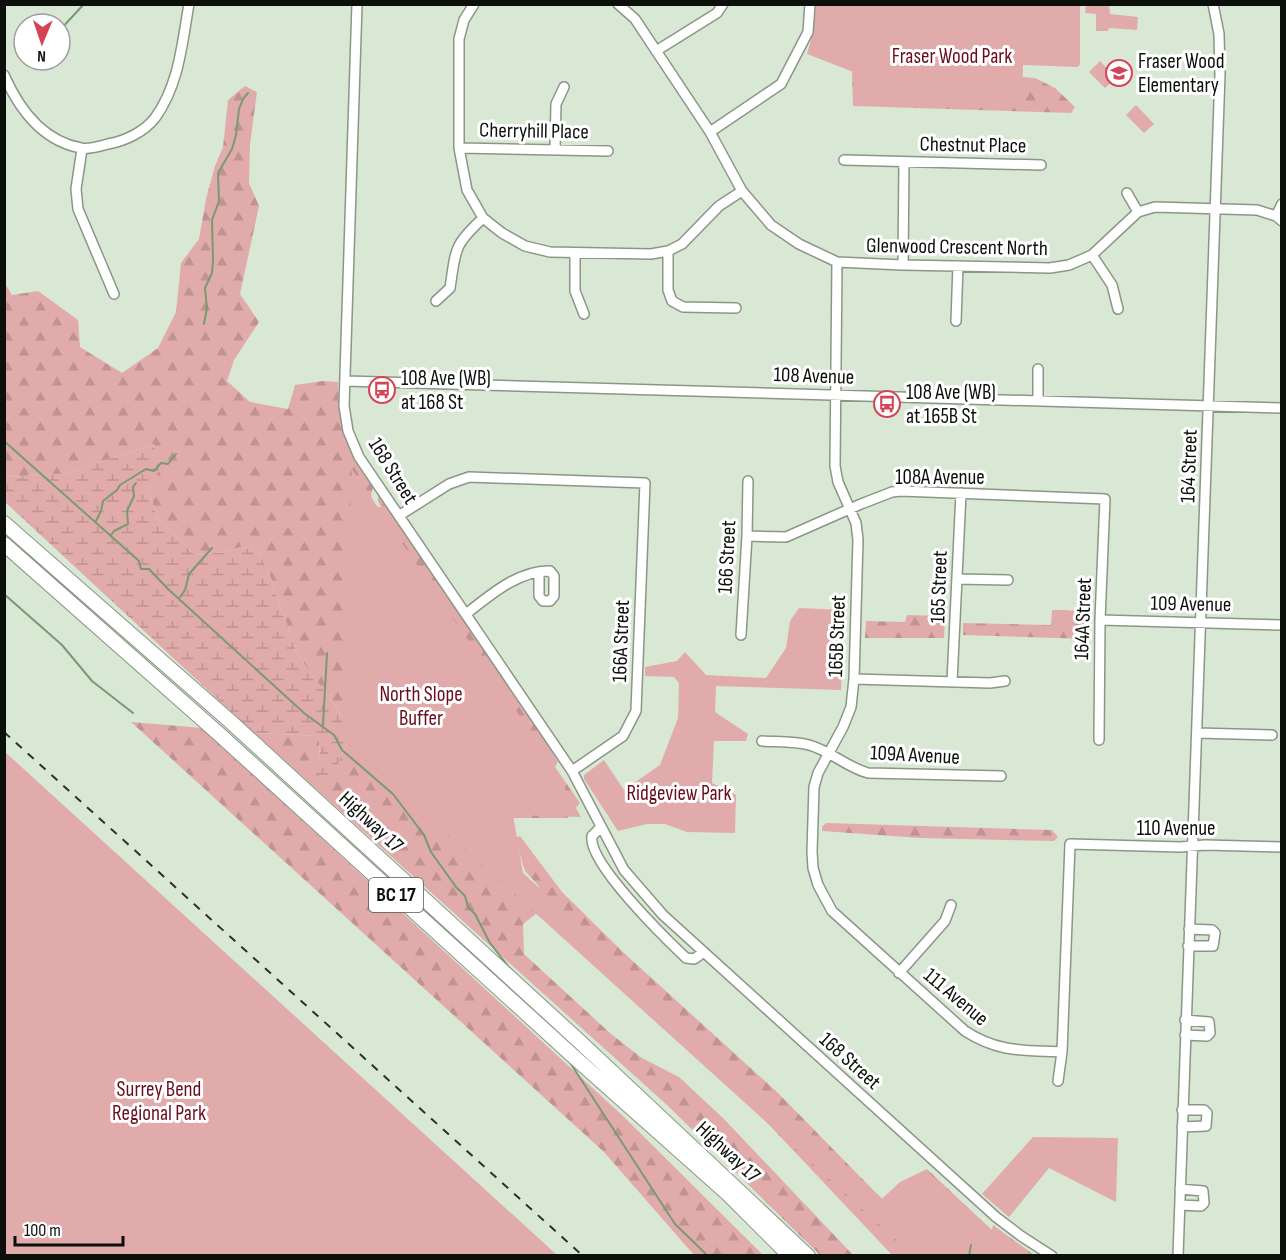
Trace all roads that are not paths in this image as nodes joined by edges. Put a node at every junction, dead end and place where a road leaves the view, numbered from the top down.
1 (189, 4) edge
2 (357, 4) edge
3 (474, 4) edge
4 (618, 4) edge
5 (723, 4) edge
6 (810, 4) edge
7 (1213, 4) edge
8 (656, 51) junction
9 (4, 75) edge
10 (564, 87) dead end
11 (710, 132) junction
12 (459, 148) junction
13 (82, 149) junction
14 (555, 150) junction
15 (608, 151) dead end
16 (844, 160) dead end
17 (904, 162) junction
18 (1041, 165) dead end
19 (742, 191) junction
20 (1127, 193) dead end
21 (1281, 204) edge
22 (1215, 209) junction
23 (1138, 212) junction
24 (483, 218) junction
25 (1279, 218) edge
26 (668, 251) junction
27 (575, 253) junction
28 (1092, 255) junction
29 (837, 262) junction
30 (903, 265) junction
31 (958, 266) junction
32 (114, 294) dead end
33 (436, 301) dead end
34 (736, 308) dead end
35 (1118, 309) dead end
36 (584, 314) dead end
37 (956, 321) dead end
38 (1038, 369) dead end
39 (346, 381) junction
40 (835, 394) junction
41 (1038, 400) junction
42 (1209, 406) junction
43 (1281, 408) edge
44 (748, 481) dead end
45 (961, 493) junction
46 (1105, 499) joint
47 (851, 509) junction
48 (400, 515) junction
49 (4, 523) edge
50 (747, 536) junction
51 (4, 544) edge
52 (539, 574) dead end
53 (957, 579) junction
54 (1008, 580) dead end
55 (466, 614) junction
56 (1100, 620) junction
57 (1201, 622) junction
58 (1281, 625) edge
59 (741, 635) dead end
60 (854, 679) junction
61 (1005, 681) dead end
62 (952, 682) junction
63 (1197, 733) junction
64 (1272, 735) dead end
65 (1099, 740) dead end
66 (762, 741) dead end
67 (828, 753) junction
68 (572, 771) junction
69 (1001, 776) dead end
70 (601, 827) junction
71 (1193, 846) junction
72 (1281, 847) edge
73 (951, 905) dead end
74 (1189, 929) junction
75 (1188, 946) junction
76 (704, 952) junction
77 (900, 973) junction
78 (1185, 1020) junction
79 (1185, 1035) junction
80 (1062, 1052) junction
81 (1058, 1081) dead end
82 (1182, 1110) junction
83 (1182, 1126) junction
84 (1180, 1189) junction
85 (1180, 1205) junction
86 (790, 1256) edge
87 (808, 1256) edge
88 (1052, 1256) edge
89 (1178, 1256) edge

1 - 13 street
2 - 39 street, 168 Street
3 - 12 street
4 - 8 street, Glenwood Crescent North
5 - 8 street
6 - 11 street
7 - 22 street, 164 Street
8 - 11 street, Glenwood Crescent North
9 - 13 street
10 - 14 street
11 - 19 street, Glenwood Crescent North
12 - 14 street, Cherryhill Place
12 - 24 street
13 - 32 street
14 - 15 street, Cherryhill Place
16 - 17 street, Chestnut Place
17 - 18 street, Chestnut Place
17 - 30 street, Chestnut Place
19 - 26 street
19 - 29 street, Glenwood Crescent North
20 - 23 street
21 - 25 street
22 - 23 street
22 - 25 street
22 - 42 street, 164 Street
23 - 28 street, Glenwood Crescent North
24 - 27 street
24 - 33 street
26 - 27 street
26 - 34 street
27 - 36 street
28 - 31 street, Glenwood Crescent North
28 - 35 street
29 - 30 street, Glenwood Crescent North
29 - 40 street, 165B Street
30 - 31 street, Glenwood Crescent North
31 - 37 street
38 - 41 street
39 - 40 street, 108 Avenue
39 - 48 street, 168 Street
40 - 41 street, 108 Avenue
40 - 47 street, 165B Street
41 - 42 street, 108 Avenue
42 - 43 street, 108 Avenue
42 - 57 street, 164 Street
44 - 50 street, 166 Street
45 - 46 street, 108A Avenue
45 - 47 street, 108A Avenue
45 - 53 street, 165 Street
46 - 56 street, 164A Street
47 - 50 street, 108A Avenue
47 - 60 street, 165B Street
48 - 55 street, 168 Street
48 - 68 street, 166A Street
49 - 87 highway, Highway 17 / BC 17
50 - 59 street, 166 Street
51 - 86 highway, Highway 17 / BC 17
52 - 55 street
53 - 54 street
53 - 62 street, 165 Street
55 - 68 street, 168 Street
56 - 57 street, 109 Avenue
56 - 65 street, 164A Street
57 - 58 street, 109 Avenue
57 - 63 street, 164 Street
60 - 62 street
60 - 67 street, 165B Street
61 - 62 street
63 - 64 street
63 - 71 street, 164 Street
66 - 67 street, 109A Avenue
67 - 69 street, 109A Avenue
67 - 77 street, 165B Street
68 - 70 street, 168 Street
70 - 76 street, 168 Street
70 - 76 street
71 - 72 street, 110 Avenue
71 - 74 street, 164 Street
71 - 80 street, 110 Avenue
73 - 77 street
74 - 75 street, 164 Street
74 - 75 street
75 - 78 street, 164 Street
76 - 88 street, 168 Street
77 - 80 street, 111 Avenue
78 - 79 street, 164 Street
78 - 79 street
79 - 82 street, 164 Street
80 - 81 street
82 - 83 street, 164 Street
82 - 83 street
83 - 84 street, 164 Street
84 - 85 street, 164 Street
84 - 85 street
85 - 89 street, 164 Street

